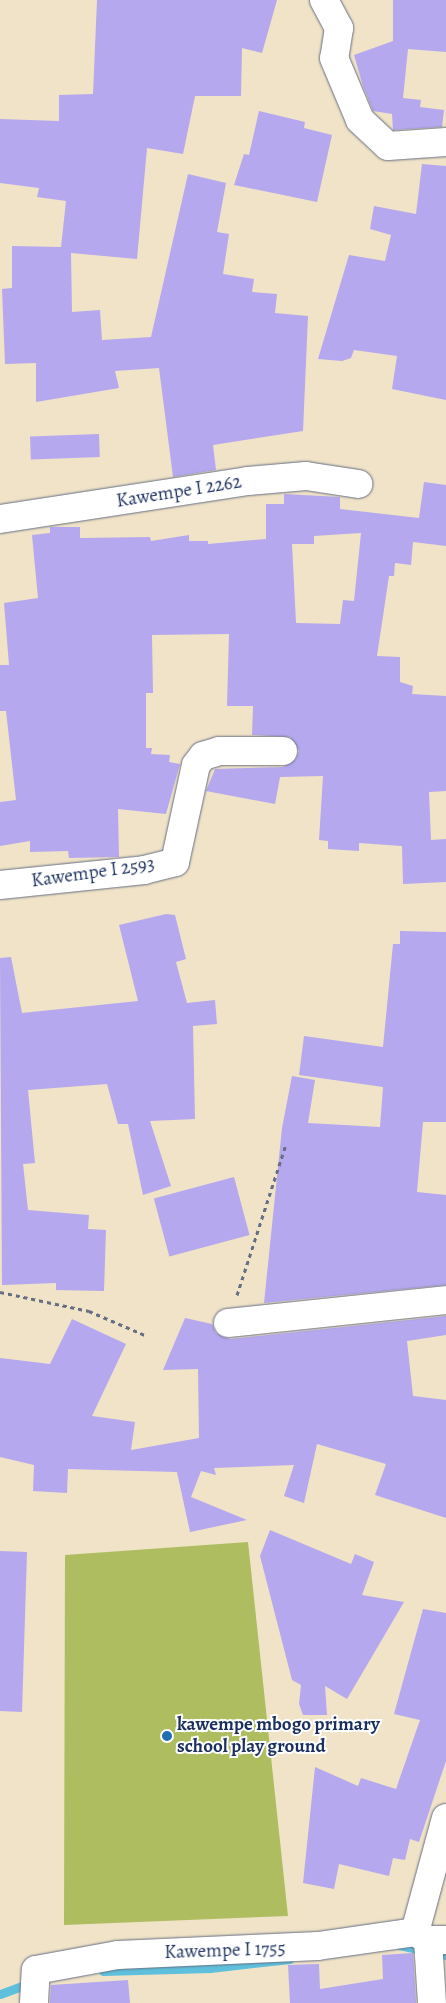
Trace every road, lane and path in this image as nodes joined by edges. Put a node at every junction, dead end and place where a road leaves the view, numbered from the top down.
1 (324, 0) edge
2 (446, 142) edge
3 (358, 484) dead end
4 (0, 519) edge
5 (283, 751) dead end
6 (0, 885) edge
7 (286, 1144) dead end
8 (0, 1292) edge
9 (446, 1300) edge
10 (228, 1323) joint
11 (146, 1335) dead end
12 (446, 1818) edge
13 (430, 1937) edge
14 (34, 2003) edge
15 (432, 2003) edge

1 - 2 street
3 - 4 street, Kawempe I 2262
5 - 6 street, Kawempe I 2593
7 - 10 path
8 - 11 path
9 - 10 street
12 - 13 street
13 - 14 street, Kawempe I 1755
13 - 15 street

